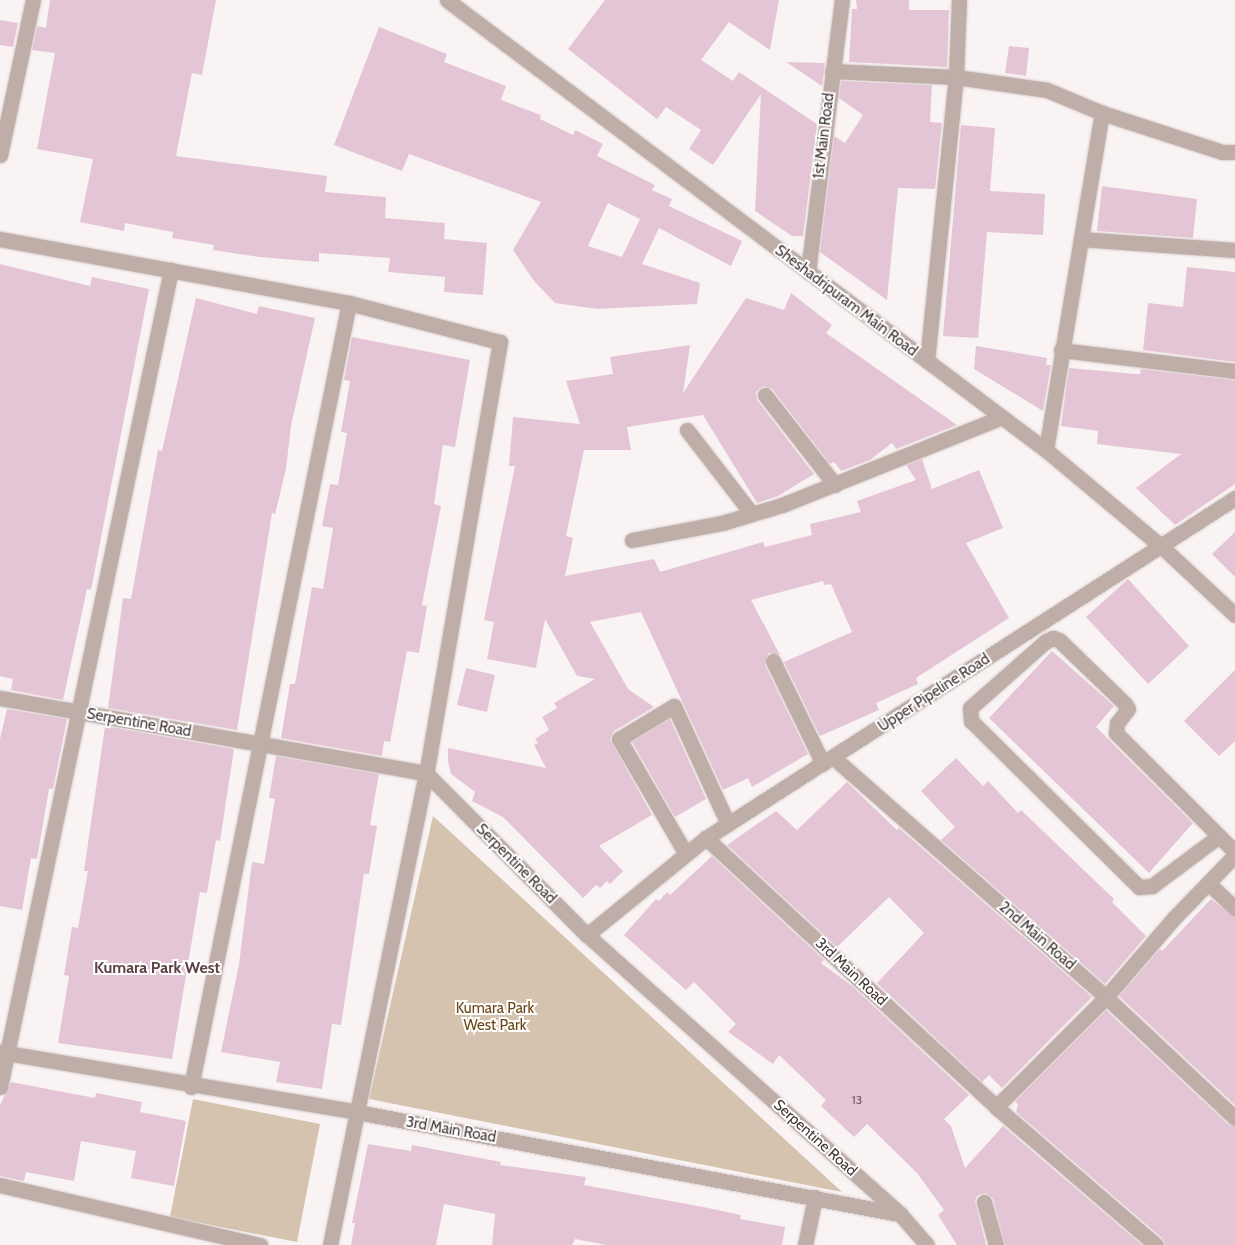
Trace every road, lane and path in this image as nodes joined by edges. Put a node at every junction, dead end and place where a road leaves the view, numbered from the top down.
1 (33, 0) edge
2 (447, 0) edge
3 (842, 0) edge
4 (959, 0) edge
5 (832, 71) junction
6 (956, 77) junction
7 (1102, 113) junction
8 (1235, 152) edge
9 (0, 155) edge
10 (0, 239) edge
11 (1081, 240) junction
12 (1235, 250) edge
13 (171, 270) junction
14 (808, 272) junction
15 (349, 303) junction
16 (1061, 350) junction
17 (927, 360) junction
18 (1235, 371) edge
19 (765, 395) dead end
20 (1002, 417) junction
21 (687, 430) dead end
22 (1046, 450) junction
23 (835, 485) junction
24 (1235, 498) edge
25 (752, 514) junction
26 (632, 540) dead end
27 (1161, 546) junction
28 (1235, 615) edge
29 (774, 661) dead end
30 (0, 698) edge
31 (80, 712) junction
32 (262, 744) junction
33 (829, 761) junction
34 (426, 773) junction
35 (728, 824) junction
36 (1220, 836) junction
37 (706, 838) junction
38 (686, 854) junction
39 (1235, 854) edge
40 (1208, 883) junction
41 (1235, 908) edge
42 (587, 935) junction
43 (1106, 997) junction
44 (4, 1053) edge
45 (0, 1087) edge
46 (191, 1087) junction
47 (996, 1107) junction
48 (357, 1112) junction
49 (1235, 1118) edge
50 (0, 1185) edge
51 (815, 1197) junction
52 (984, 1202) dead end
53 (900, 1214) junction
54 (260, 1245) edge
55 (330, 1245) edge
56 (805, 1245) edge
57 (927, 1245) edge
58 (996, 1245) edge
59 (1156, 1245) edge

1 - 9 street
2 - 14 street, Sheshadripuram Main Road
3 - 5 street, 1st Main Road
4 - 6 street
5 - 6 street
5 - 14 street, 1st Main Road
6 - 7 street
6 - 17 street
7 - 8 street
7 - 11 street
10 - 13 street
11 - 12 street
11 - 16 street
13 - 15 street
13 - 31 street
14 - 17 street, Sheshadripuram Main Road
15 - 32 street
15 - 34 street
16 - 18 street
16 - 22 street
17 - 20 street, Sheshadripuram Main Road
19 - 23 street
20 - 22 street, Sheshadripuram Main Road
20 - 23 street
21 - 25 street
22 - 27 street, Sheshadripuram Main Road
23 - 25 street
24 - 27 street, Upper Pipeline Road
25 - 26 street
27 - 28 street, Sheshadripuram Main Road
27 - 33 street, Upper Pipeline Road
29 - 33 street
30 - 31 street, Serpentine Road
31 - 32 street, Serpentine Road
31 - 44 street
32 - 34 street, Serpentine Road
32 - 46 street
33 - 35 street, Upper Pipeline Road
33 - 43 street, 2nd Main Road
34 - 42 street, Serpentine Road
34 - 48 street
35 - 37 street, Upper Pipeline Road
35 - 38 street
36 - 36 street
36 - 39 street
37 - 38 street, Upper Pipeline Road
37 - 47 street, 3rd Main Road
38 - 42 street, Upper Pipeline Road
39 - 40 street
40 - 41 street
40 - 43 street
42 - 53 street, Serpentine Road
43 - 47 street
43 - 49 street, 2nd Main Road
44 - 45 street
44 - 46 street, 3rd Main Road
46 - 48 street, 3rd Main Road
47 - 59 street, 3rd Main Road
48 - 51 street, 3rd Main Road
48 - 55 street
50 - 54 street
51 - 53 street, 3rd Main Road
51 - 56 street
52 - 58 street
53 - 57 street, Serpentine Road

